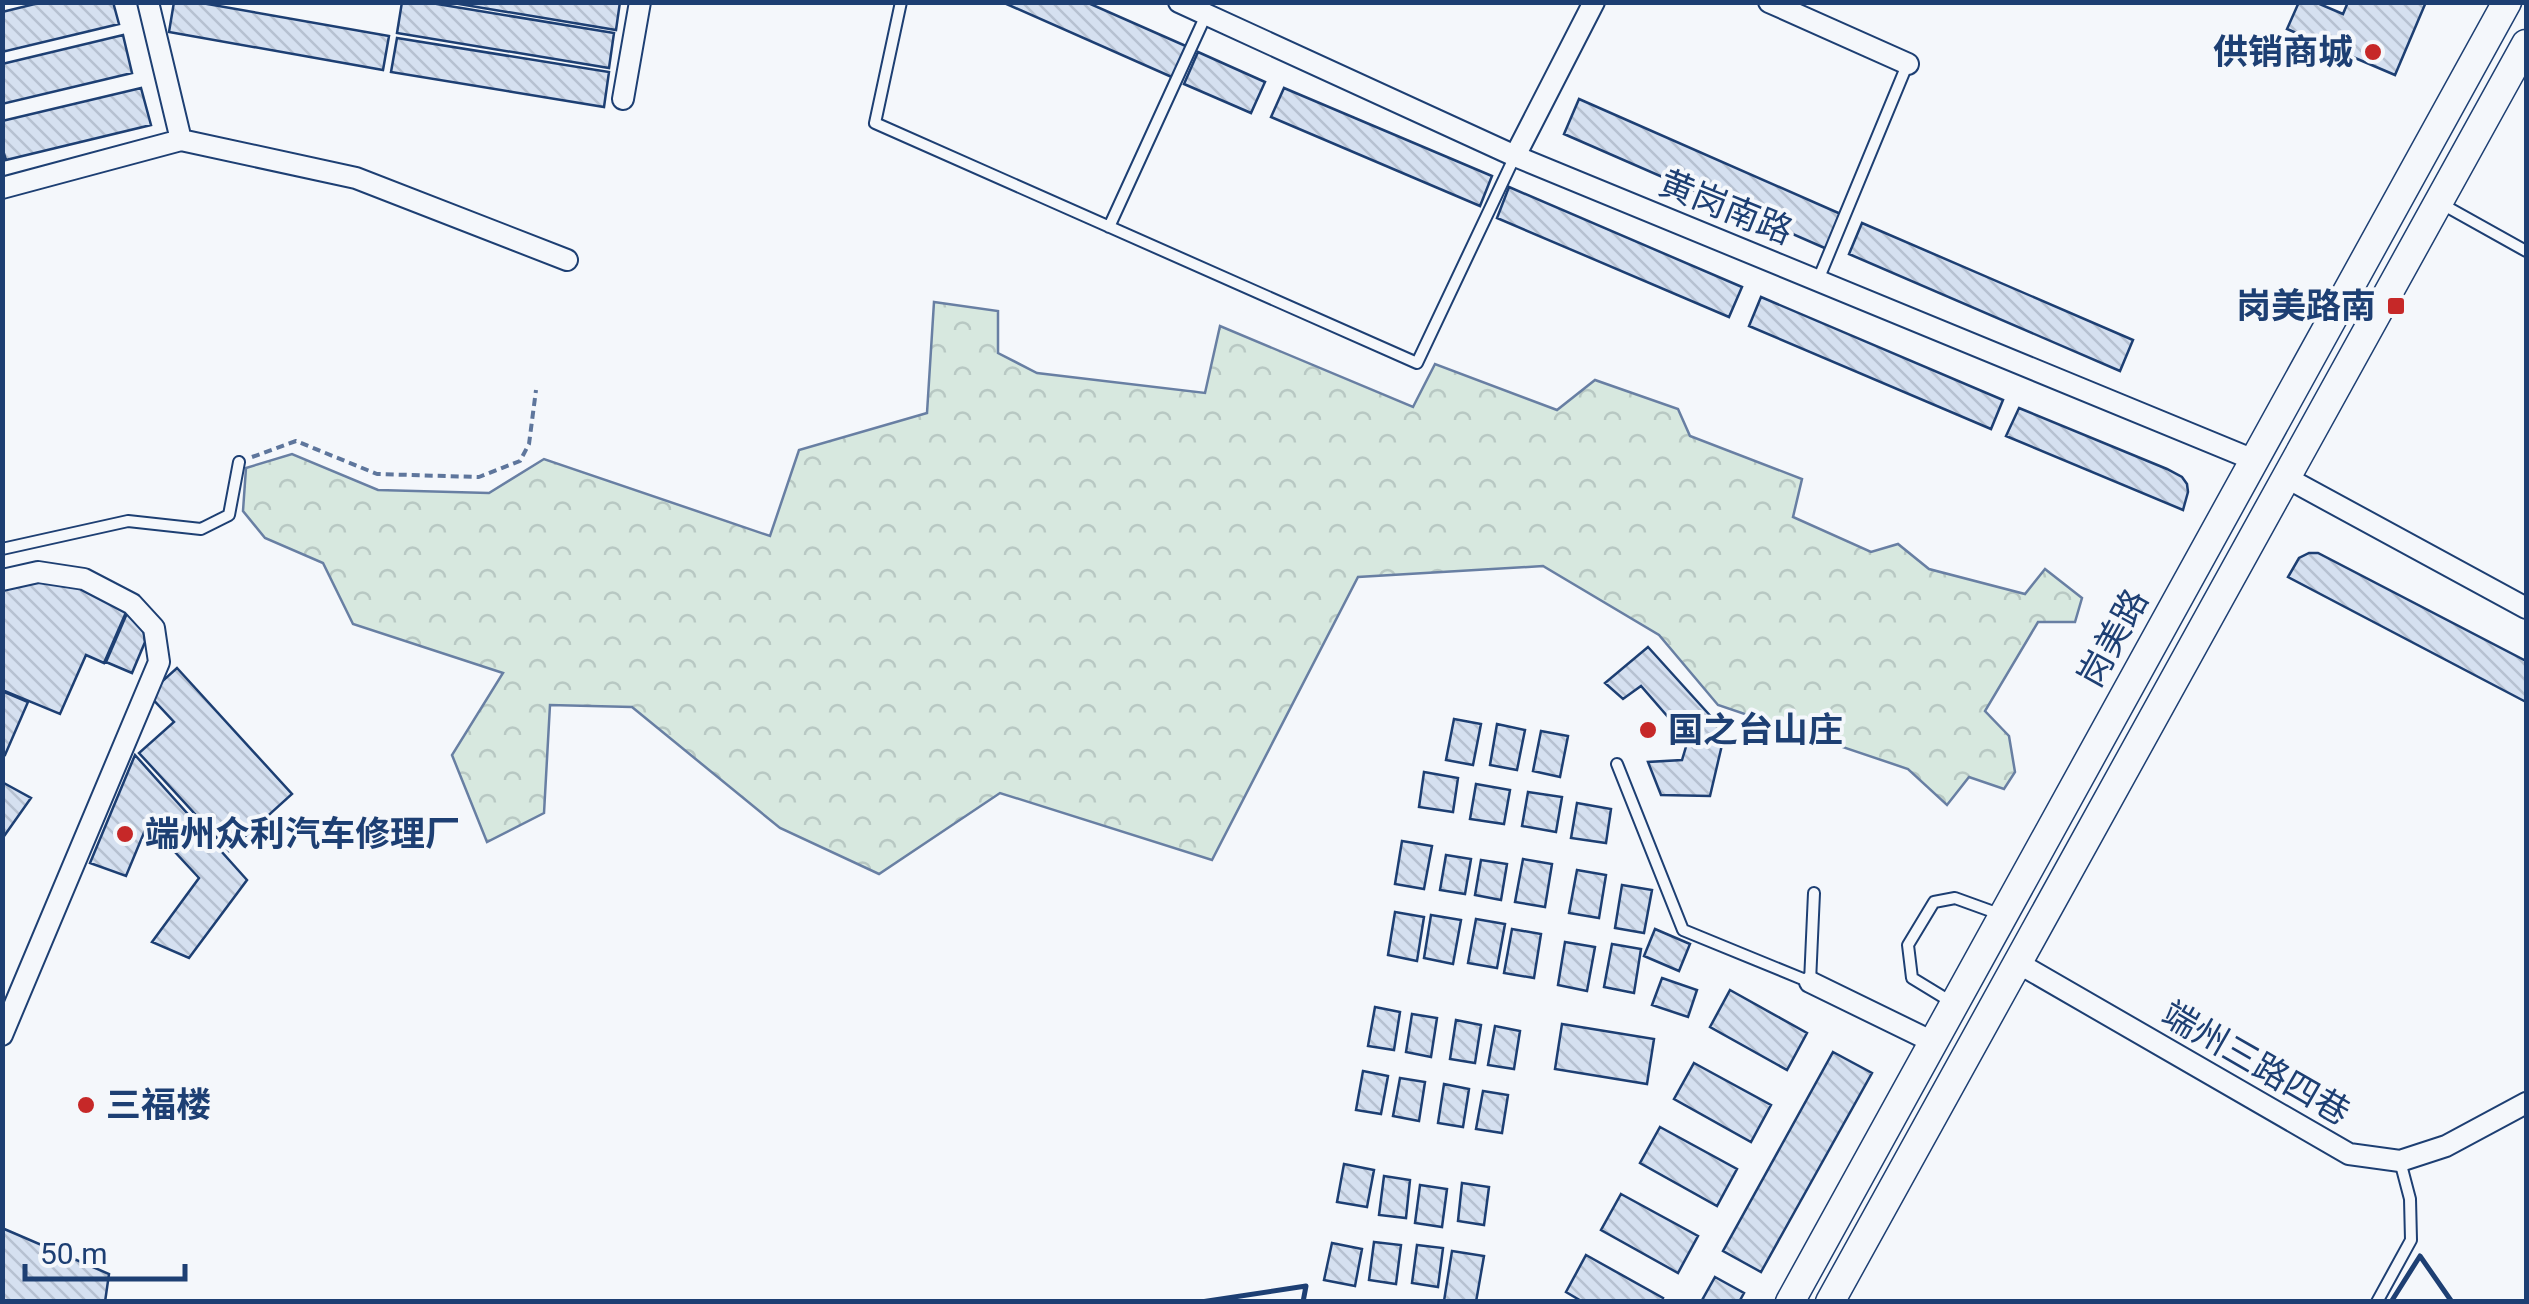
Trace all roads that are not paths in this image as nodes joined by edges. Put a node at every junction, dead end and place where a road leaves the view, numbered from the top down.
1 (148, 2) edge
2 (640, 2) edge
3 (901, 2) edge
4 (1178, 2) edge
5 (1594, 2) edge
6 (1769, 2) edge
7 (2504, 5) edge
8 (1206, 15) junction
9 (2526, 44) edge
10 (1908, 64) joint
11 (2463, 80) junction
12 (623, 99) dead end
13 (2498, 99) junction
14 (181, 140) junction
15 (1516, 156) junction
16 (2, 188) edge
17 (2440, 204) junction
18 (1109, 227) junction
19 (2526, 251) edge
20 (568, 260) dead end
21 (1818, 280) junction
22 (2254, 460) junction
23 (238, 462) road end
24 (2287, 478) junction
25 (2, 549) edge
26 (2, 580) edge
27 (2526, 608) edge
28 (1617, 764) dead end
29 (1814, 893) dead end
30 (2003, 916) junction
31 (2018, 963) junction
32 (1810, 982) junction
33 (1955, 1004) junction
34 (2, 1035) edge
35 (1933, 1042) junction
36 (2526, 1103) edge
37 (2400, 1160) junction
38 (1790, 1302) edge
39 (1830, 1302) edge
40 (2377, 1302) edge

1 - 14 street
2 - 12 street
3 - 18 lane
4 - 8 street, 黄岗南路
5 - 15 street
6 - 10 street
7 - 11 main road, 岗美路
8 - 15 street, 黄岗南路
8 - 18 lane
9 - 13 main road
10 - 21 lane
11 - 13 main road
11 - 22 main road, 岗美路
13 - 17 main road
14 - 16 street
14 - 20 street
15 - 18 lane
15 - 21 street, 黄岗南路
17 - 19 lane
17 - 24 main road
21 - 22 street, 黄岗南路
22 - 30 main road, 岗美路
23 - 25 lane
24 - 27 street
24 - 31 main road
26 - 34 street
28 - 32 lane
29 - 32 lane
30 - 33 main road, 岗美路
30 - 33 lane
31 - 37 street, 端州三路四巷
31 - 39 main road
32 - 35 street
33 - 35 main road, 岗美路
35 - 38 main road, 岗美路
36 - 37 street, 端州三路四巷
37 - 40 lane

